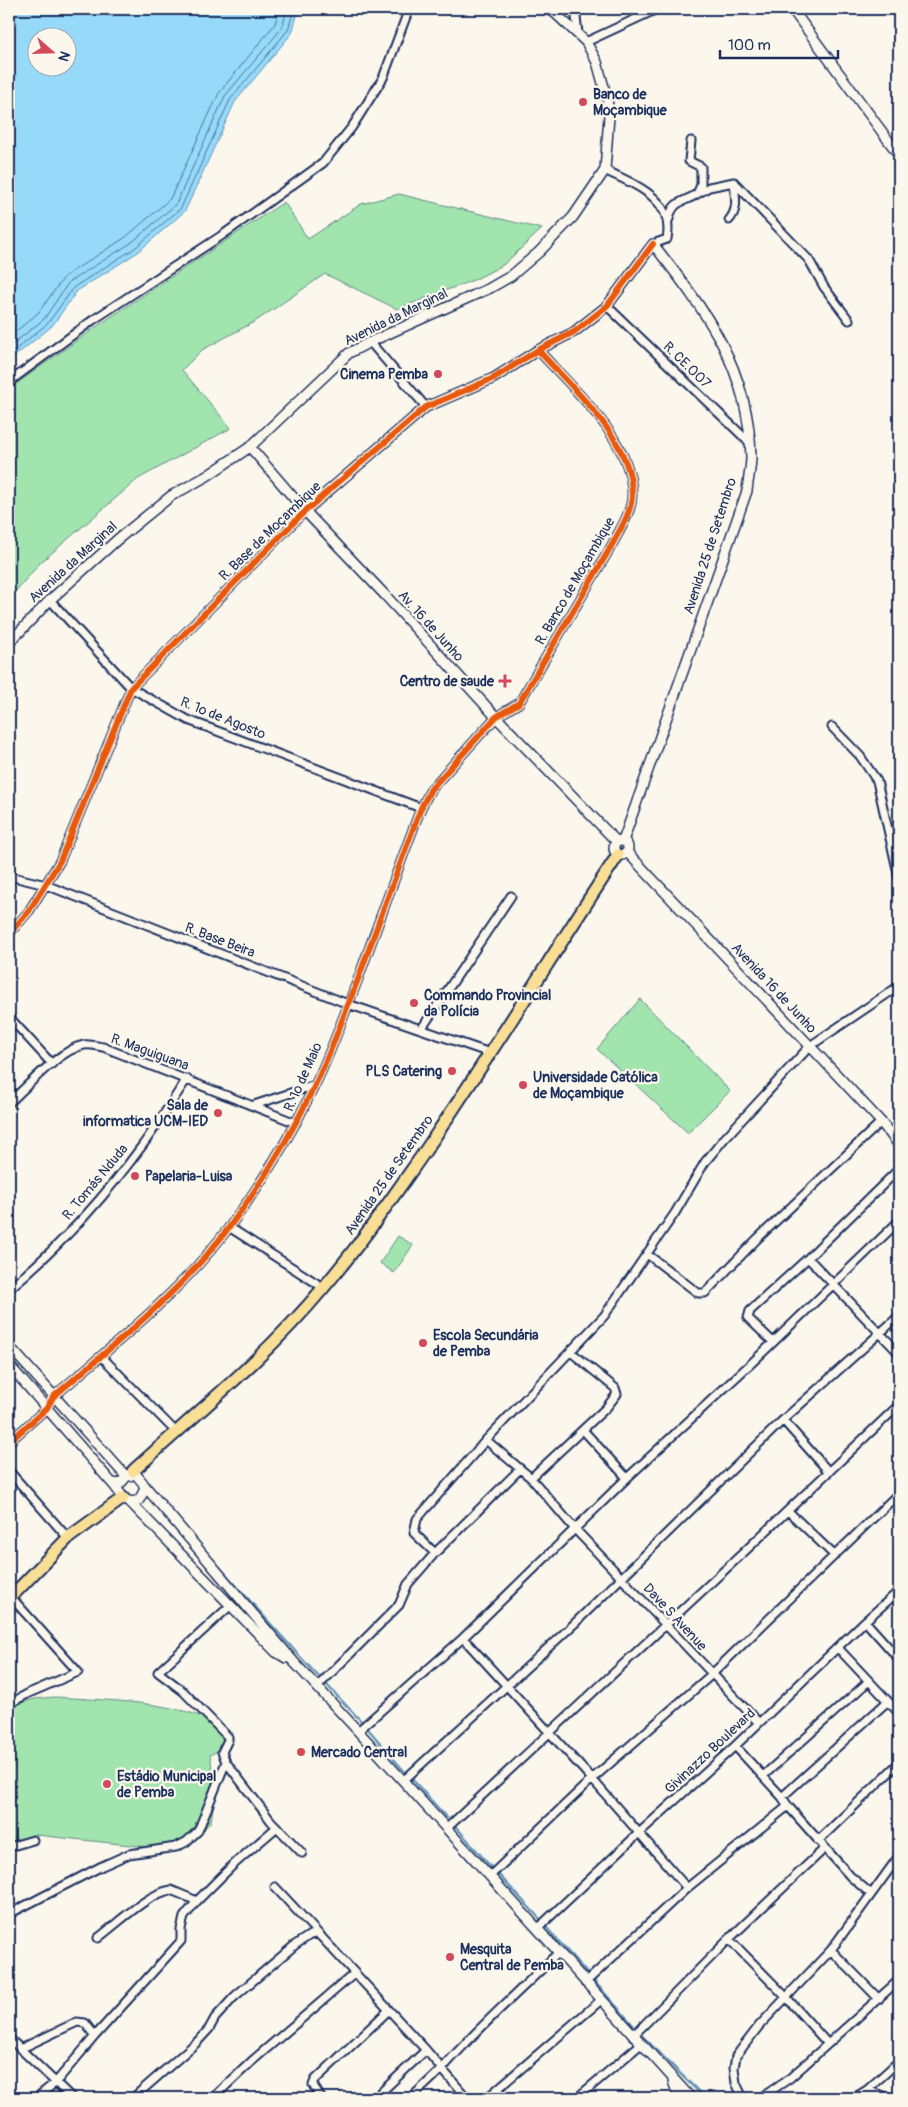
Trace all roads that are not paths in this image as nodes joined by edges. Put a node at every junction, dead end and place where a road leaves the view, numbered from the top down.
1 (409, 9) edge
2 (548, 9) edge
3 (575, 9) edge
4 (657, 9) edge
5 (792, 9) edge
6 (578, 33) junction
7 (586, 42) junction
8 (690, 141) dead end
9 (899, 155) edge
10 (605, 170) junction
11 (734, 182) junction
12 (696, 194) junction
13 (729, 220) dead end
14 (669, 222) junction
15 (653, 244) junction
16 (607, 306) junction
17 (849, 320) dead end
18 (370, 342) junction
19 (538, 350) junction
20 (9, 382) edge
21 (426, 407) junction
22 (750, 443) junction
23 (250, 446) junction
24 (305, 511) junction
25 (50, 600) junction
26 (9, 643) edge
27 (131, 688) junction
28 (496, 717) junction
29 (832, 727) dead end
30 (421, 808) junction
31 (620, 841) junction
32 (622, 853) junction
33 (9, 876) edge
34 (899, 878) edge
35 (46, 885) junction
36 (511, 896) dead end
37 (9, 934) edge
38 (899, 986) edge
39 (348, 1004) junction
40 (9, 1017) edge
41 (422, 1028) junction
42 (810, 1046) junction
43 (490, 1053) junction
44 (52, 1064) junction
45 (187, 1079) junction
46 (315, 1085) junction
47 (9, 1103) edge
48 (254, 1105) junction
49 (881, 1122) junction
50 (296, 1123) junction
51 (899, 1146) edge
52 (899, 1169) edge
53 (899, 1221) edge
54 (229, 1227) junction
55 (647, 1254) junction
56 (808, 1258) junction
57 (834, 1284) junction
58 (324, 1288) junction
59 (9, 1289) edge
60 (899, 1316) edge
61 (881, 1333) junction
62 (773, 1342) junction
63 (9, 1346) edge
64 (571, 1352) junction
65 (899, 1353) edge
66 (101, 1356) junction
67 (9, 1365) edge
68 (53, 1397) junction
69 (899, 1405) edge
70 (47, 1408) junction
71 (783, 1420) junction
72 (583, 1430) junction
73 (176, 1432) junction
74 (486, 1440) junction
75 (9, 1442) edge
76 (520, 1469) junction
77 (9, 1471) edge
78 (829, 1472) junction
79 (128, 1473) junction
80 (531, 1478) junction
81 (627, 1478) junction
82 (112, 1484) junction
83 (144, 1485) junction
84 (899, 1493) edge
85 (127, 1500) junction
86 (788, 1511) junction
87 (574, 1528) junction
88 (68, 1538) junction
89 (435, 1552) junction
90 (834, 1555) junction
91 (217, 1573) junction
92 (622, 1578) junction
93 (208, 1580) junction
94 (899, 1590) edge
95 (10, 1598) edge
96 (231, 1605) junction
97 (865, 1620) junction
98 (666, 1624) junction
99 (463, 1638) junction
100 (838, 1648) junction
101 (899, 1659) edge
102 (293, 1661) junction
103 (711, 1675) junction
104 (869, 1681) junction
105 (506, 1685) junction
106 (317, 1687) junction
107 (888, 1701) junction
108 (9, 1704) edge
109 (899, 1713) edge
110 (758, 1722) junction
111 (358, 1731) junction
112 (549, 1733) junction
113 (735, 1746) junction
114 (226, 1762) junction
115 (899, 1763) edge
116 (763, 1776) junction
117 (592, 1779) junction
118 (403, 1781) junction
119 (782, 1797) junction
120 (788, 1806) junction
121 (277, 1827) junction
122 (447, 1828) junction
123 (639, 1833) junction
124 (33, 1840) dead end
125 (818, 1841) junction
126 (9, 1847) edge
127 (824, 1849) junction
128 (302, 1853) dead end
129 (899, 1856) edge
130 (490, 1876) junction
131 (275, 1887) dead end
132 (687, 1888) junction
133 (871, 1894) junction
134 (197, 1901) junction
135 (9, 1914) edge
136 (537, 1929) junction
137 (321, 1936) junction
138 (98, 1938) dead end
139 (728, 1939) junction
140 (831, 1950) junction
141 (558, 1953) junction
142 (355, 1973) junction
143 (899, 1980) edge
144 (585, 1983) junction
145 (787, 1998) junction
146 (879, 1999) junction
147 (601, 2000) junction
148 (389, 2010) junction
149 (95, 2036) junction
150 (633, 2036) junction
151 (9, 2038) edge
152 (641, 2044) junction
153 (828, 2044) junction
154 (20, 2049) junction
155 (426, 2050) junction
156 (899, 2061) edge
157 (442, 2069) junction
158 (672, 2078) junction
159 (56, 2082) junction
160 (867, 2090) junction
161 (36, 2098) edge
162 (72, 2098) edge
163 (133, 2098) edge
164 (213, 2098) edge
165 (321, 2098) edge
166 (374, 2098) edge
167 (411, 2098) edge
168 (467, 2098) edge
169 (487, 2098) edge
170 (577, 2098) edge
171 (679, 2098) edge
172 (692, 2098) edge
173 (742, 2098) edge
174 (760, 2098) edge
175 (854, 2098) edge
176 (888, 2098) edge

1 - 20 street
2 - 6 street
3 - 6 street
4 - 7 street
5 - 9 street
6 - 7 street
7 - 10 street
8 - 12 street
10 - 14 street
10 - 18 street, Avenida da Marginal
11 - 12 street
11 - 13 street
11 - 17 street
12 - 14 street
14 - 15 street
15 - 16 street, R. Base de Moçambique
15 - 22 street, Avenida 25 de Setembro
16 - 19 street, R. Base de Moçambique
16 - 22 street, R. CE.007
18 - 21 street
18 - 23 street, Avenida da Marginal
19 - 21 street, R. Base de Moçambique
19 - 28 street, R. Banco de Moçambique
21 - 24 street, R. Base de Moçambique
22 - 31 street, Avenida 25 de Setembro
23 - 24 street, Av. 16 de Junho
23 - 25 street, Avenida da Marginal
24 - 27 street, R. Base de Moçambique
24 - 28 street, Av. 16 de Junho
25 - 26 street, Avenida da Marginal
25 - 27 street, R. 1º de Agosto
27 - 30 street, R. 1º de Agosto
27 - 35 street, R. Base de Moçambique
28 - 30 street, R. 1º de Maio
28 - 31 street, Av. 16 de Junho
29 - 34 street
30 - 39 street, R. 1º de Maio
31 - 32 street
32 - 42 street, Avenida 16 de Junho
32 - 43 highway, Avenida 25 de Setembro
33 - 35 street, R. Base Beira
35 - 37 street, R. Base de Moçambique
35 - 39 street, R. Base Beira
36 - 41 street
38 - 42 street
39 - 41 street, R. Base Beira
39 - 46 street, R. 1º de Maio
40 - 44 street
41 - 43 street, R. Base Beira
42 - 49 street, Avenida 16 de Junho
42 - 55 street
43 - 58 highway, Avenida 25 de Setembro
44 - 45 street, R. Maguiguana
44 - 47 street, R. Maguiguana
45 - 48 street, R. Maguiguana
45 - 59 street, R. Tomás Nduda
46 - 48 street
46 - 50 street, R. 1º de Maio
48 - 50 street, R. Maguiguana
49 - 51 street, Avenida 16 de Junho
49 - 55 street
50 - 54 street, R. 1º de Maio
52 - 56 street
53 - 57 street
54 - 58 street
54 - 66 street, R. 1º de Maio
55 - 64 street
56 - 57 street
56 - 62 street
57 - 61 street
57 - 62 street
58 - 73 highway, Avenida 25 de Setembro
60 - 61 street
61 - 65 street
61 - 71 street
62 - 81 street
63 - 68 street
64 - 72 street
64 - 74 street
66 - 68 street, R. 1º de Maio
66 - 73 street
67 - 70 street
68 - 70 street
68 - 79 street
69 - 78 street
70 - 75 street
70 - 82 street
71 - 78 street
71 - 92 street
72 - 80 street
72 - 81 street
73 - 79 highway, Avenida 25 de Setembro
74 - 76 street, Dave S Avenue
74 - 89 street
76 - 80 street, Dave S Avenue
76 - 89 street
77 - 88 street
78 - 86 street
79 - 82 street
79 - 83 street
80 - 87 street, Dave S Avenue
81 - 87 street
82 - 85 street
83 - 85 street
83 - 91 street
84 - 90 street
85 - 88 highway
85 - 93 street
86 - 90 street
86 - 98 street
87 - 92 street, Dave S Avenue
87 - 99 street
88 - 95 highway
89 - 106 street
90 - 103 street
91 - 93 street
91 - 102 street
92 - 98 street, Dave S Avenue
92 - 105 street
93 - 96 street
94 - 97 street, Givinazzo Boulevard
95 - 108 street
96 - 102 street
96 - 114 street
97 - 100 street, Givinazzo Boulevard
97 - 101 street
98 - 103 street, Dave S Avenue
98 - 112 street
99 - 105 street
99 - 111 street
100 - 104 street
100 - 110 street, Givinazzo Boulevard
102 - 106 street
103 - 110 street, Dave S Avenue
103 - 117 street
104 - 107 street
104 - 116 street
105 - 112 street
105 - 118 street
106 - 111 street
107 - 109 street
107 - 119 street
110 - 113 street, Givinazzo Boulevard
111 - 118 street
112 - 117 street
112 - 122 street
113 - 116 street
113 - 123 street, Givinazzo Boulevard
114 - 121 street
114 - 135 street
115 - 125 street
116 - 119 street
117 - 123 street
117 - 130 street
118 - 122 street
119 - 120 street
120 - 125 street
120 - 132 street
121 - 128 street
121 - 134 street
122 - 130 street
123 - 132 street
123 - 136 street, Givinazzo Boulevard
124 - 126 street
125 - 127 street
127 - 133 street
127 - 139 street
129 - 133 street
130 - 136 street
131 - 137 street
132 - 144 street
133 - 140 street
134 - 138 street
134 - 149 street
136 - 141 street
137 - 142 street
137 - 163 street
139 - 145 street
139 - 150 street
140 - 145 street
140 - 146 street
141 - 144 street
141 - 157 street
142 - 148 street
142 - 164 street
143 - 146 street
144 - 147 street
145 - 153 street
145 - 173 street
146 - 153 street
147 - 150 street
147 - 169 street
148 - 155 street
148 - 165 street
149 - 154 street
149 - 159 street
150 - 152 street
151 - 154 street
152 - 158 street
152 - 170 street
153 - 174 street
154 - 159 street
155 - 157 street
155 - 166 street
156 - 160 street
157 - 167 street
157 - 168 street
158 - 171 street
158 - 172 street
159 - 161 street
159 - 162 street
160 - 175 street
160 - 176 street

